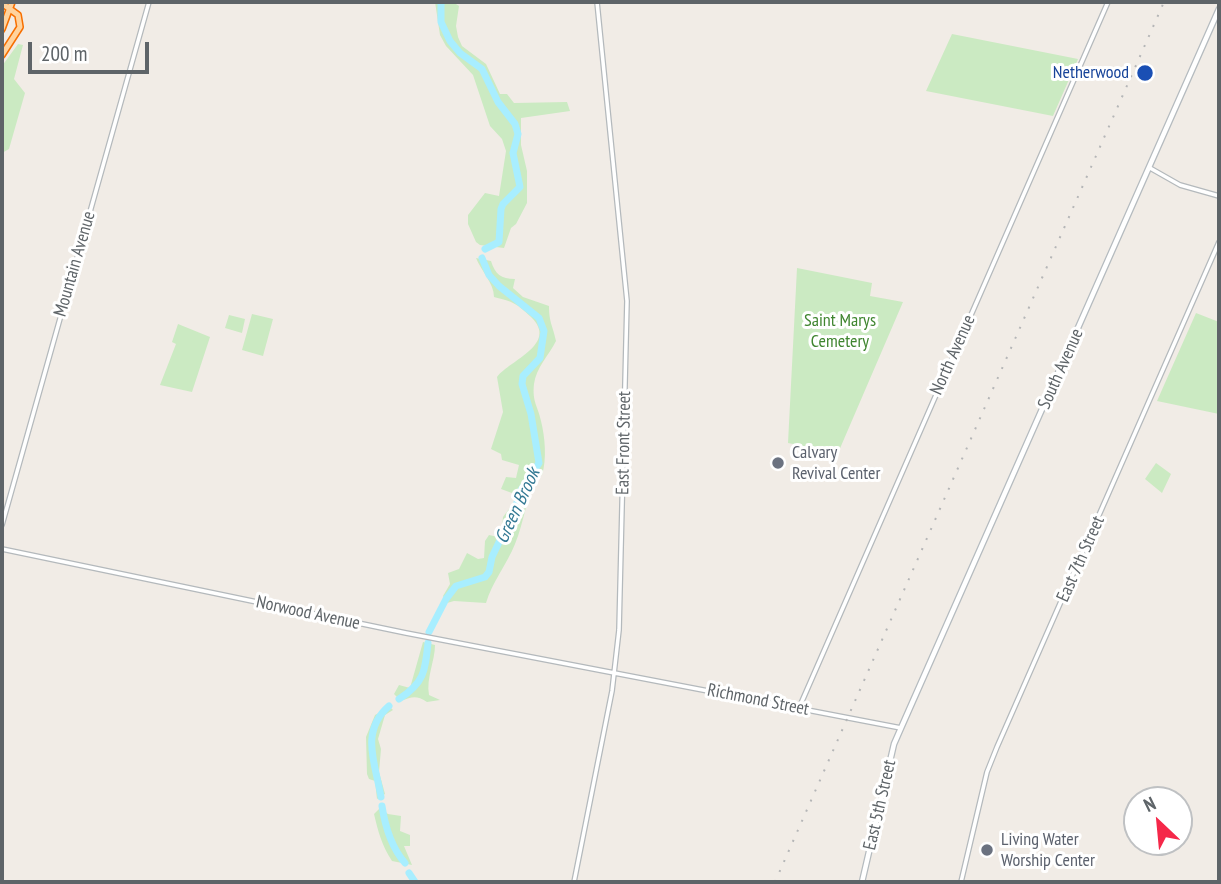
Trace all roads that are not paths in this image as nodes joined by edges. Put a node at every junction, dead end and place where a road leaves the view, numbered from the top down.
1 (149, 2) edge
2 (597, 2) edge
3 (1108, 2) edge
4 (6, 4) edge
5 (1219, 9) edge
6 (2, 29) edge
7 (2, 55) edge
8 (1150, 168) junction
9 (1219, 196) edge
10 (1219, 243) edge
11 (2, 525) edge
12 (2, 548) edge
13 (615, 673) junction
14 (799, 708) junction
15 (901, 728) junction
16 (574, 882) edge
17 (862, 882) edge
18 (961, 882) edge

1 - 11 street, Mountain Avenue
2 - 13 street, East Front Street
3 - 14 street, North Avenue
4 - 6 highway
4 - 7 highway
5 - 8 main road, South Avenue
8 - 9 street
8 - 15 main road, South Avenue
10 - 18 street, East 7th Street
12 - 13 street, Norwood Avenue
13 - 14 street, Richmond Street
13 - 16 street, East Front Street
14 - 15 street, Richmond Street
15 - 17 main road, East 5th Street

